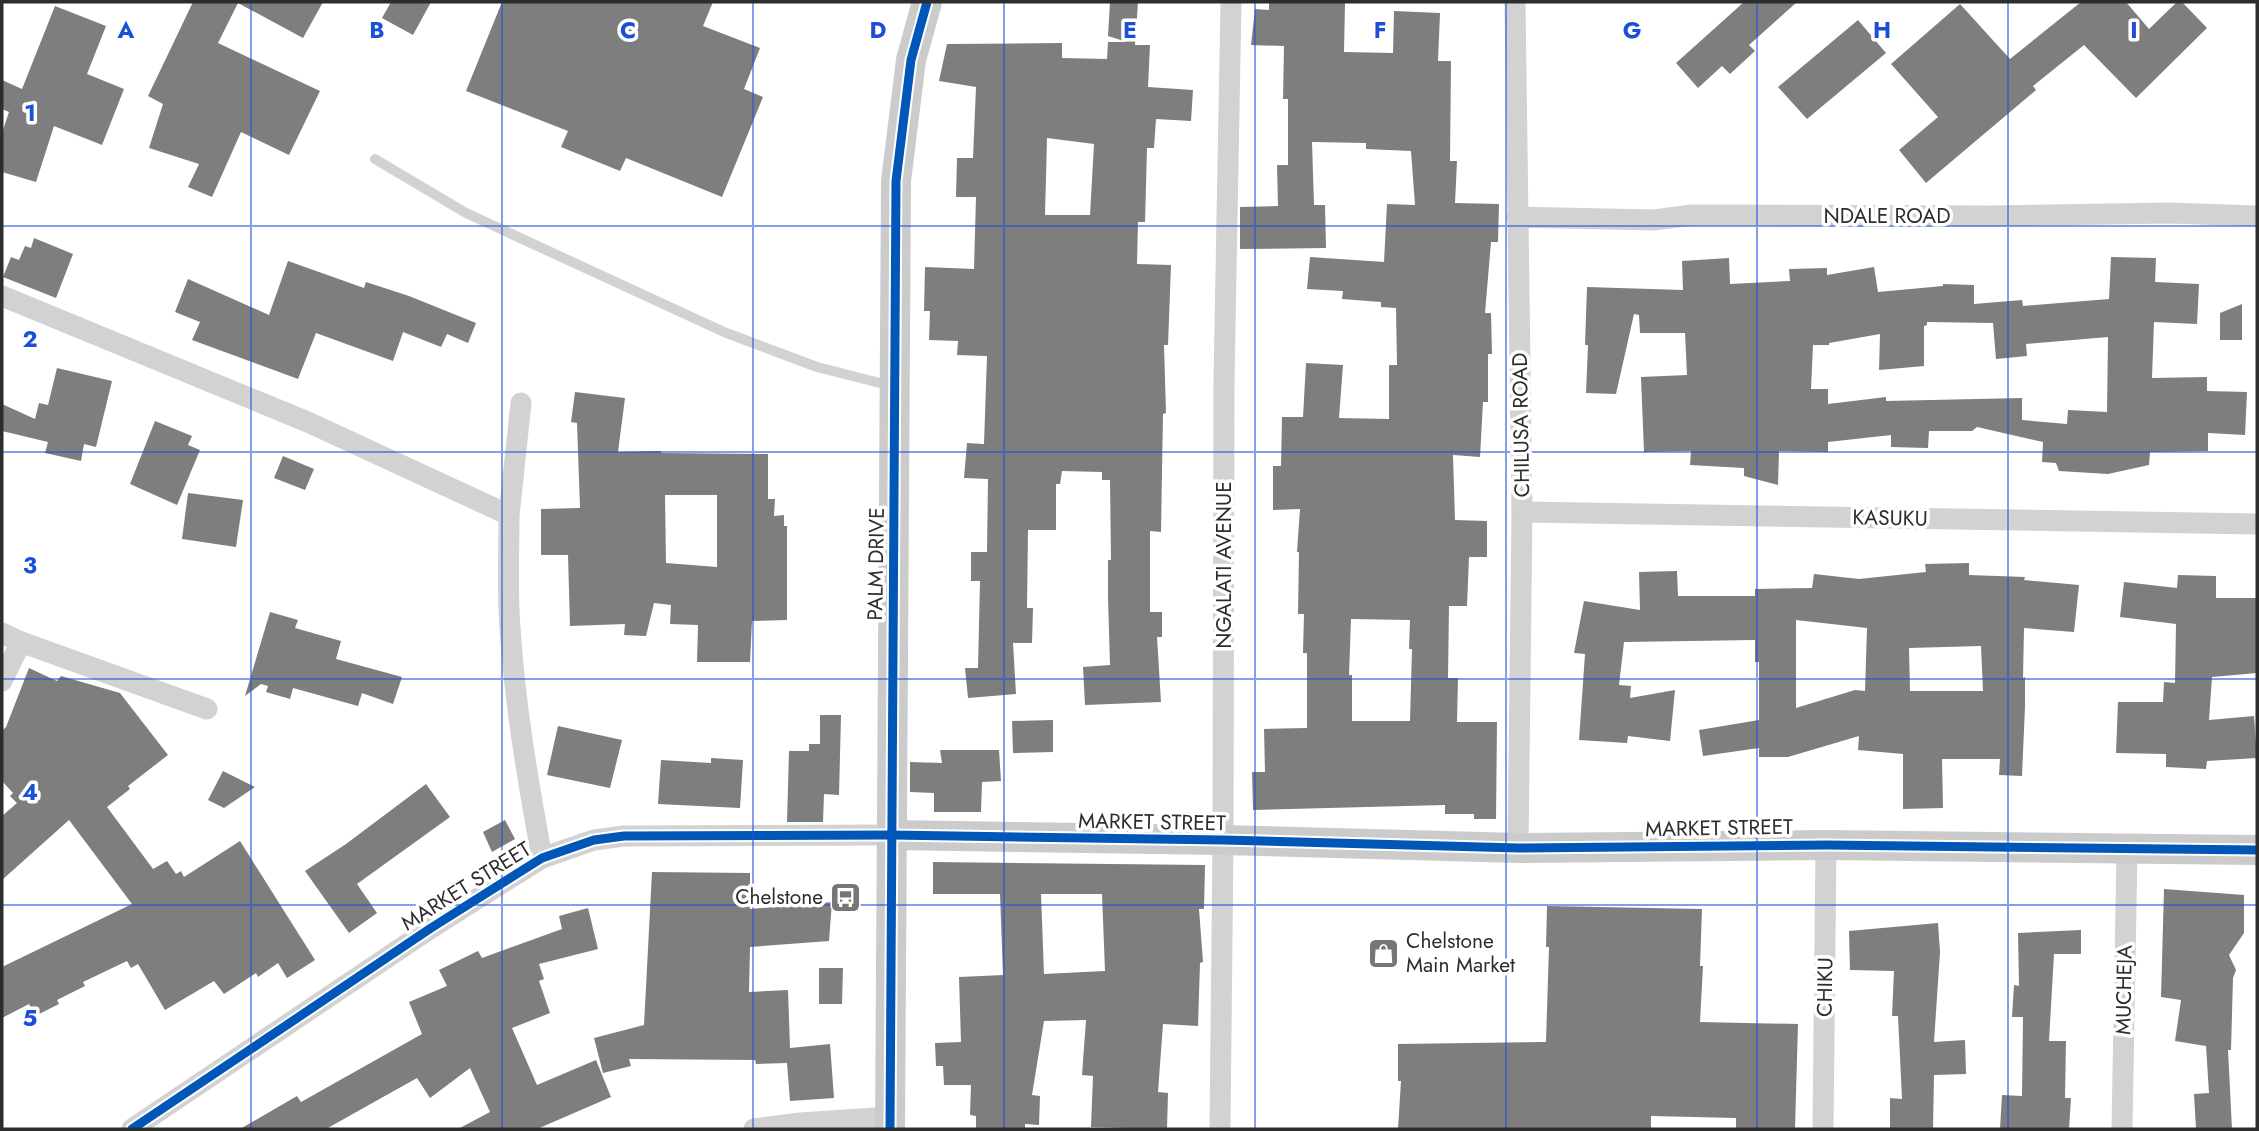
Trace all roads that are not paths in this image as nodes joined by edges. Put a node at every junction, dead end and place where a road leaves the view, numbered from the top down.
1 (927, 2) edge
2 (1231, 2) edge
3 (1515, 2) edge
4 (375, 159) dead end
5 (2257, 216) edge
6 (1517, 217) junction
7 (2, 296) edge
8 (895, 387) junction
9 (521, 403) dead end
10 (1522, 512) junction
11 (509, 515) junction
12 (2257, 524) edge
13 (2, 633) edge
14 (21, 642) junction
15 (2, 681) edge
16 (207, 709) dead end
17 (891, 835) junction
18 (1223, 840) junction
19 (1826, 845) junction
20 (1518, 848) junction
21 (2127, 850) junction
22 (2257, 850) edge
23 (542, 858) junction
24 (890, 1123) edge
25 (132, 1129) edge
26 (754, 1129) edge
27 (1220, 1129) edge
28 (1823, 1129) edge
29 (2122, 1129) edge

1 - 8 street, PALM DRIVE
2 - 18 street, NGALATI AVENUE
3 - 6 street, CHILUSA ROAD
4 - 8 lane
5 - 6 street, NDALE ROAD
6 - 10 street, CHILUSA ROAD
7 - 11 street
8 - 17 street, PALM DRIVE
9 - 11 street
10 - 12 street, KASUKU
10 - 20 street, CHILUSA ROAD
11 - 23 street
13 - 14 street
14 - 15 street
14 - 16 street
17 - 18 street, MARKET STREET
17 - 23 street, MARKET STREET
17 - 24 street, PALM DRIVE
18 - 20 street, MARKET STREET
18 - 27 street, NGALATI AVENUE
19 - 20 street, MARKET STREET
19 - 21 street, MARKET STREET
19 - 28 street, CHIKU
21 - 22 street, MARKET STREET
21 - 29 street, MUCHEJA
23 - 25 street, MARKET STREET
24 - 26 street

